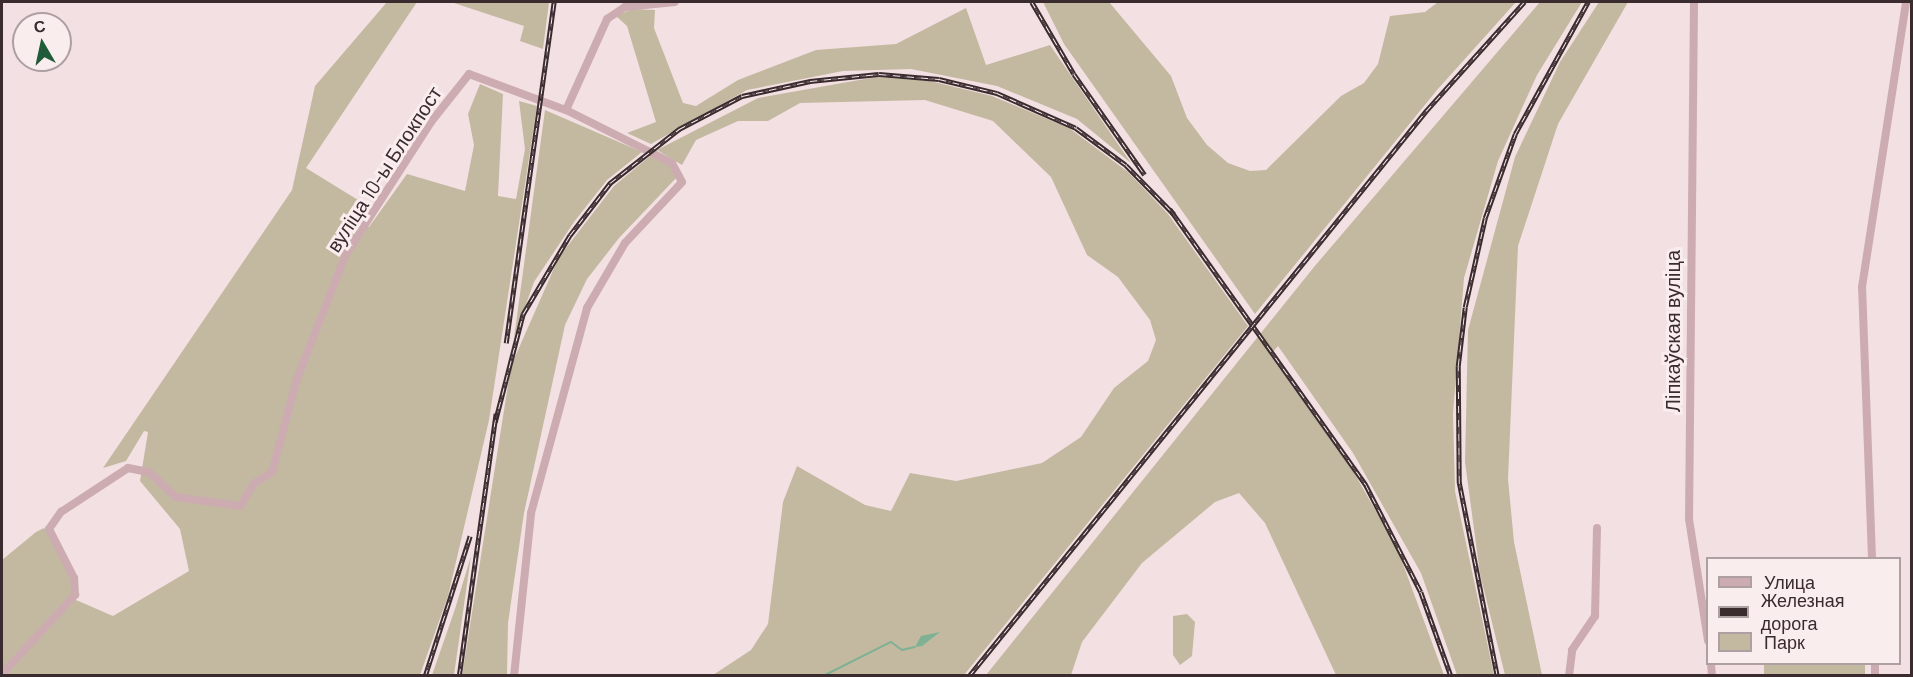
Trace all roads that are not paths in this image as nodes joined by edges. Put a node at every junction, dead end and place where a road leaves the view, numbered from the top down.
1 (675, 2) edge
2 (1694, 2) edge
3 (1906, 2) edge
4 (566, 110) junction
5 (1597, 528) dead end
6 (1872, 557) edge
7 (1706, 635) edge
8 (2, 674) edge
9 (514, 675) edge
10 (1569, 675) edge

1 - 4 street
2 - 7 street, Ліпкаўская вуліца
3 - 6 street
4 - 8 street, вуліца 10-ы Блокпост
4 - 9 street
5 - 10 street

